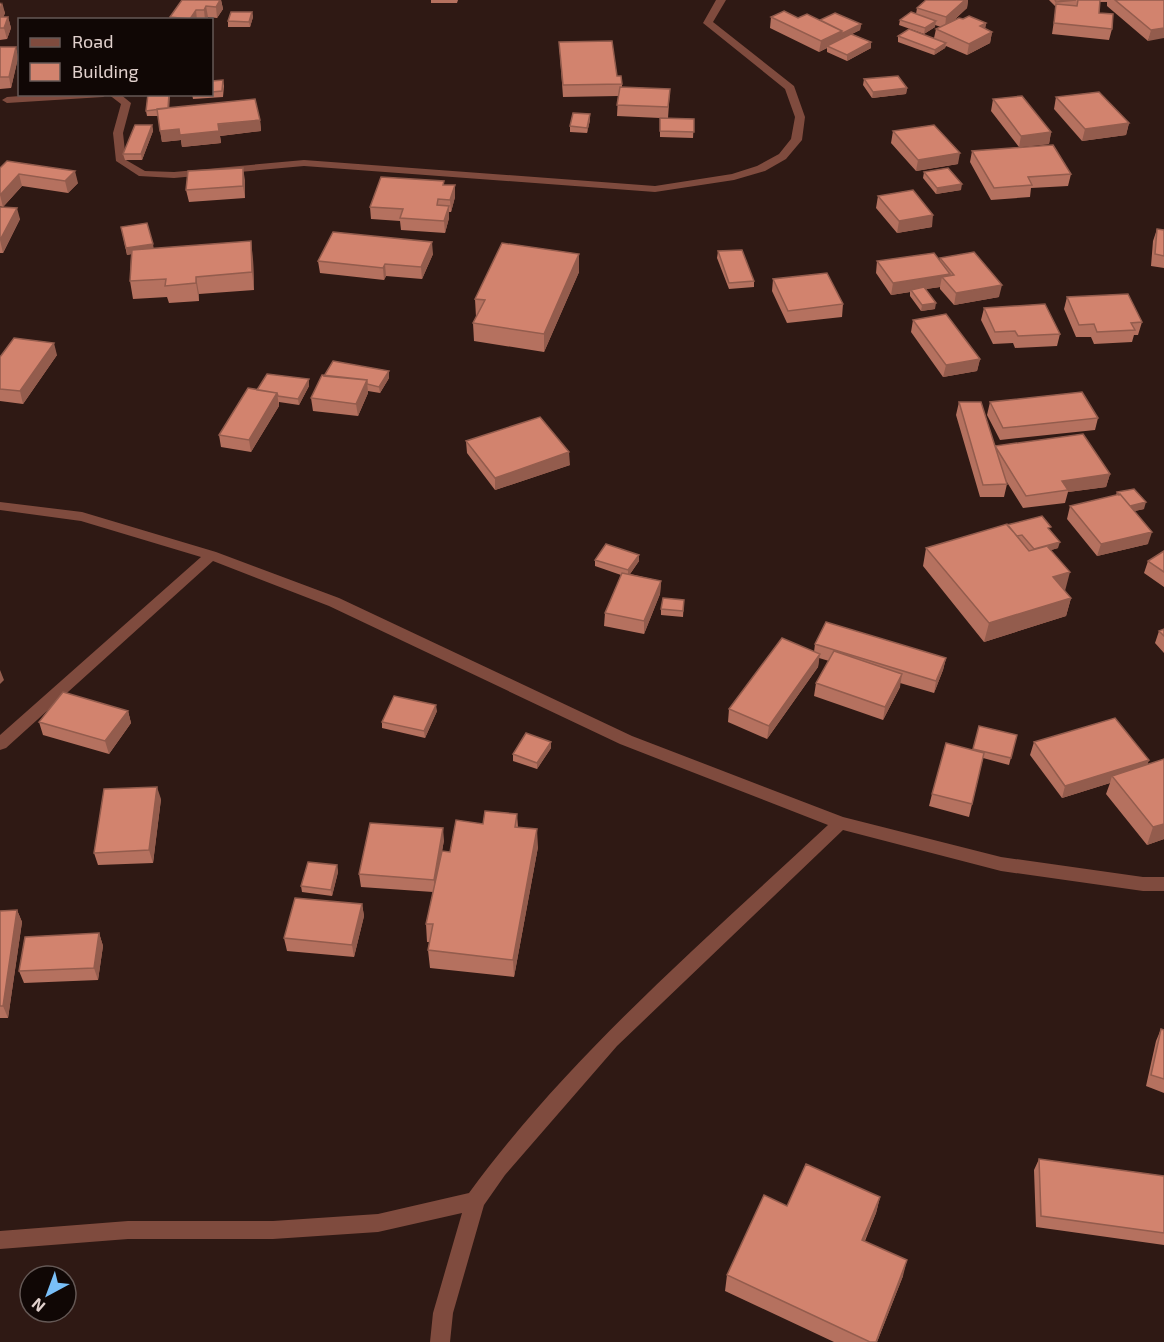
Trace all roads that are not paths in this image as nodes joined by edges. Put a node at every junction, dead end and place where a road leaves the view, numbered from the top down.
1 (721, 0) edge
2 (71, 96) edge
3 (116, 96) edge
4 (7, 100) dead end
5 (0, 506) edge
6 (211, 555) junction
7 (0, 744) edge
8 (840, 823) junction
9 (1164, 885) edge
10 (475, 1201) junction
11 (0, 1240) edge
12 (440, 1342) edge

1 - 3 street
2 - 4 street
5 - 6 street
6 - 7 street
6 - 8 street
8 - 9 street
8 - 10 street
10 - 11 street
10 - 12 street

